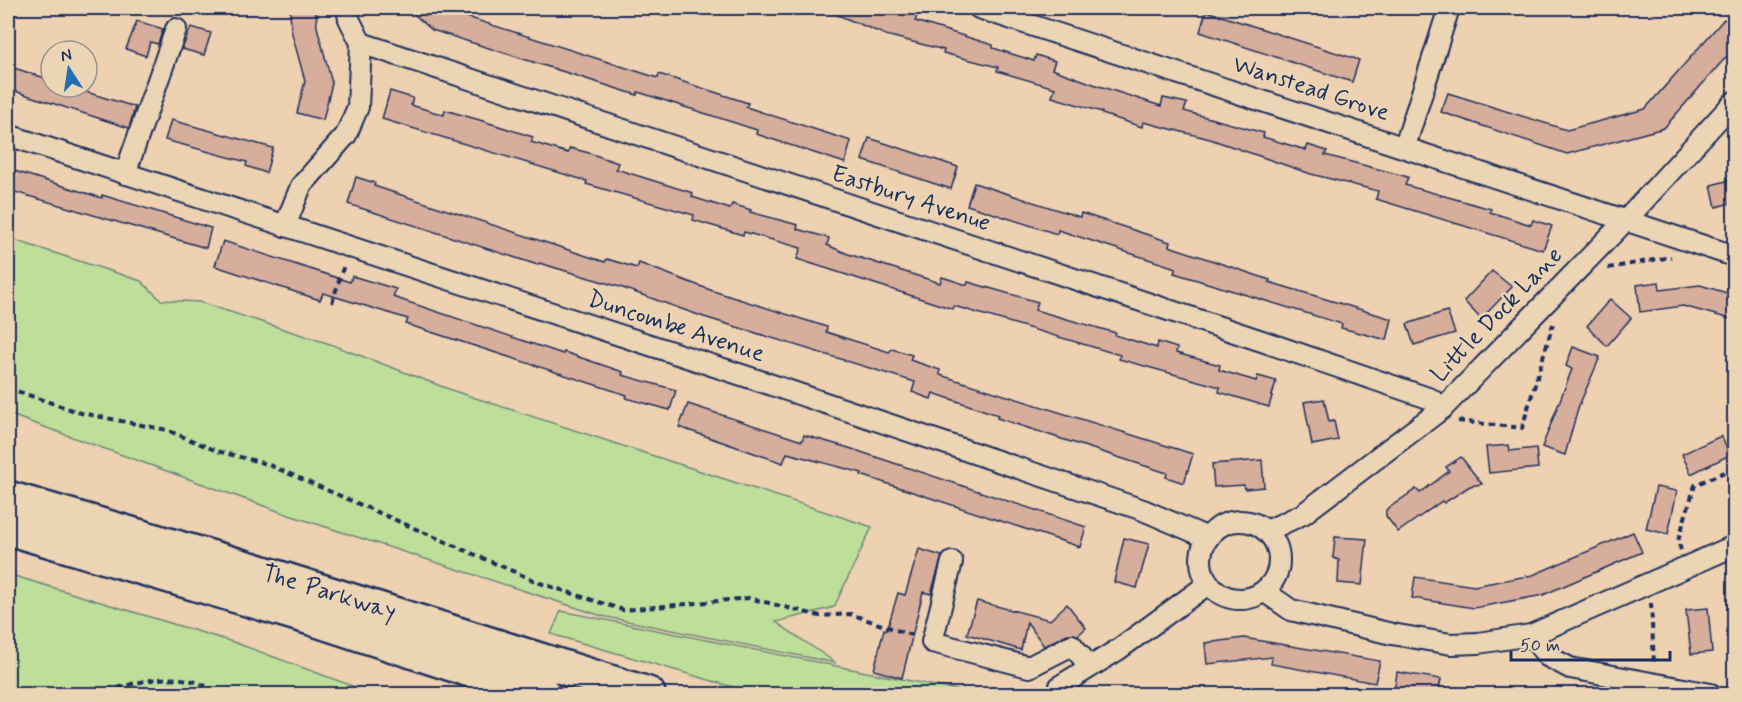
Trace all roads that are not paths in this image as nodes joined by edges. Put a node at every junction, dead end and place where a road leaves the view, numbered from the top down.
1 (347, 8) edge
2 (979, 8) edge
3 (1449, 8) edge
4 (176, 29) dead end
5 (361, 43) junction
6 (1734, 102) edge
7 (8, 135) edge
8 (1405, 146) junction
9 (125, 174) junction
10 (1627, 219) junction
11 (285, 226) junction
12 (1734, 256) edge
13 (1437, 412) junction
14 (8, 498) edge
15 (8, 528) edge
16 (1268, 531) junction
17 (1208, 538) junction
18 (1734, 546) edge
19 (952, 562) dead end
20 (1208, 584) junction
21 (1265, 592) junction
22 (1531, 635) junction
23 (454, 665) junction
24 (1090, 667) junction
25 (1060, 686) dead end
26 (521, 694) edge
27 (543, 694) edge
28 (648, 694) edge
29 (1711, 694) edge

1 - 5 street
2 - 8 street, Wanstead Grove
3 - 8 street
4 - 9 street
5 - 11 street
5 - 13 street, Eastbury Avenue
6 - 10 street, Little Dock Lane
7 - 9 street, Duncombe Avenue
8 - 10 street, Wanstead Grove
9 - 11 street, Duncombe Avenue
10 - 12 street, Wanstead Grove
10 - 13 street, Little Dock Lane
11 - 17 street, Duncombe Avenue
13 - 16 street, Little Dock Lane
14 - 28 highway, The Parkway
15 - 23 highway, The Parkway
16 - 17 street
16 - 21 street
17 - 20 street
18 - 22 street
19 - 24 street
20 - 21 street
20 - 24 street
21 - 22 street
22 - 29 street
23 - 26 highway
23 - 27 highway, The Parkway
24 - 25 street

